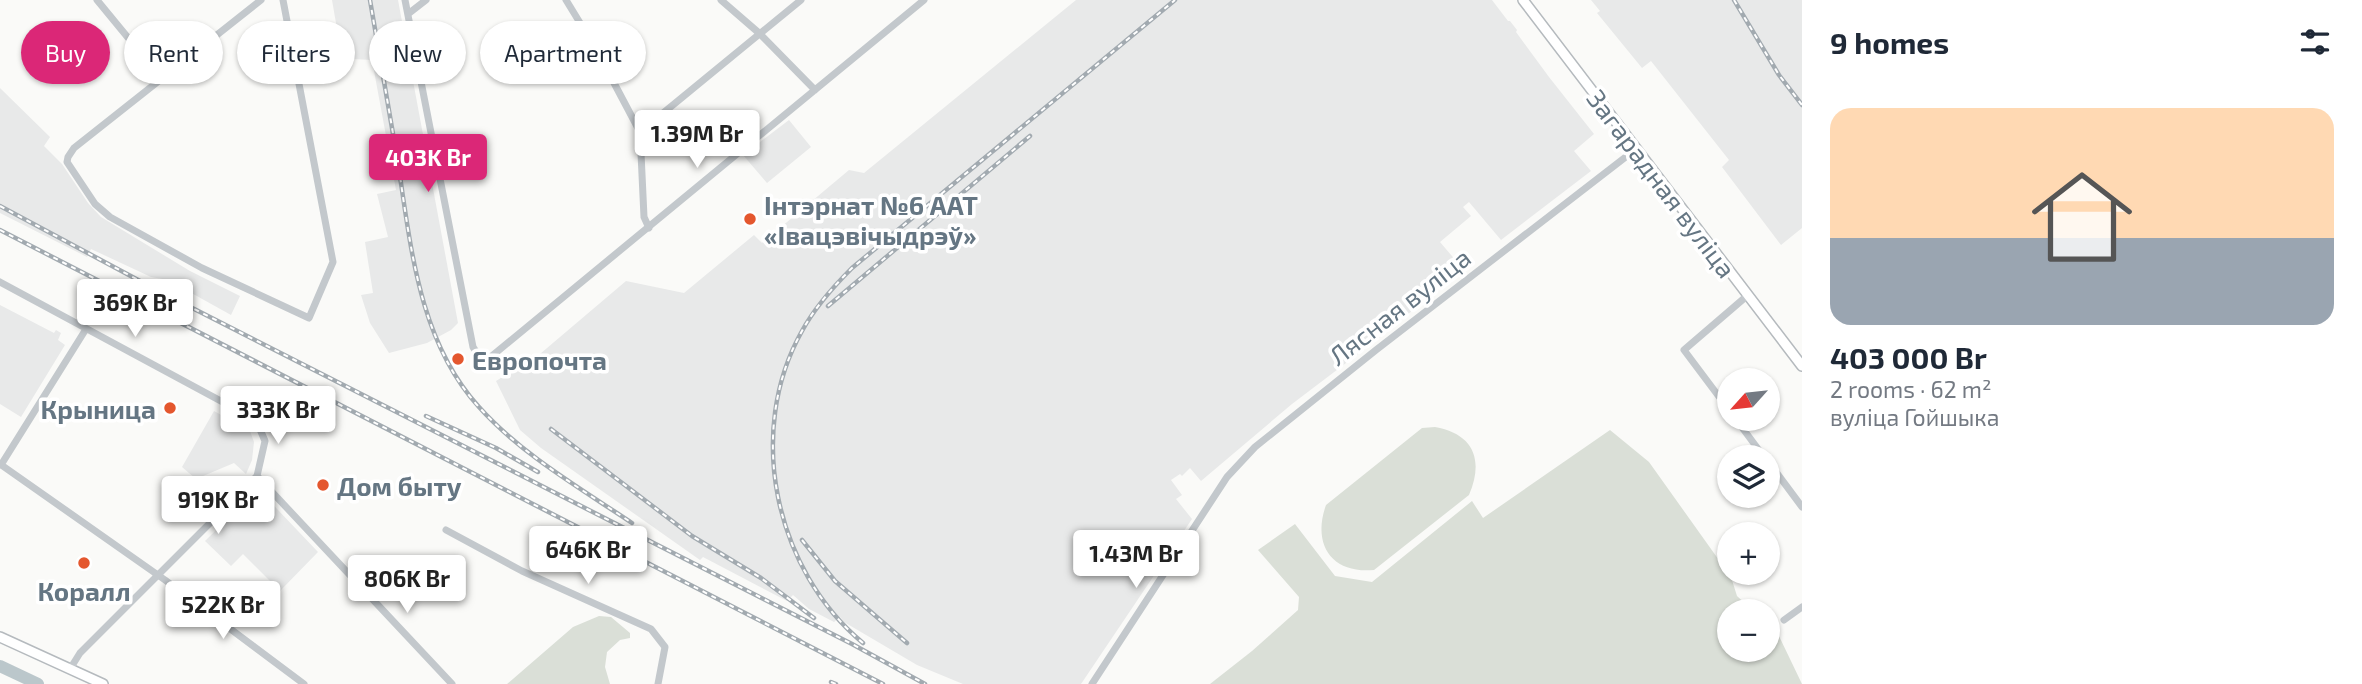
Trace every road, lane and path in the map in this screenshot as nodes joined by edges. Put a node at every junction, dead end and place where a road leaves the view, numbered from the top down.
1 (97, 0) edge
2 (261, 0) edge
3 (283, 0) edge
4 (405, 0) edge
5 (426, 0) edge
6 (566, 0) edge
7 (721, 0) edge
8 (801, 0) edge
9 (924, 0) edge
10 (1523, 0) edge
11 (408, 14) junction
12 (223, 30) edge
13 (124, 33) edge
14 (759, 33) junction
15 (156, 84) edge
16 (815, 90) junction
17 (640, 132) junction
18 (1636, 149) junction
19 (649, 228) junction
20 (0, 282) edge
21 (1748, 295) junction
22 (86, 329) junction
23 (1802, 366) edge
24 (1717, 394) edge
25 (1, 465) edge
26 (257, 476) junction
27 (1780, 477) edge
28 (1802, 507) edge
29 (446, 530) dead end
30 (159, 576) junction
31 (1802, 607) edge
32 (1784, 620) dead end
33 (0, 637) edge
34 (70, 669) junction
35 (103, 684) edge
36 (304, 684) edge
37 (452, 684) edge
38 (658, 684) edge
39 (1092, 684) edge

1 - 13 street
2 - 12 street
3 - 15 street
4 - 11 street
5 - 11 street
6 - 17 street
7 - 14 street
8 - 14 street
9 - 16 street
10 - 18 main road, Загарадная вуліца
11 - 19 street
14 - 16 street
14 - 17 street
16 - 19 street
17 - 19 street
18 - 21 main road, Загарадная вуліца
18 - 39 street, Лясная вуліца
20 - 22 street
21 - 23 main road, Загарадная вуліца
21 - 24 street
22 - 25 street
22 - 26 street
25 - 30 street
26 - 30 street
26 - 37 street
27 - 28 street
29 - 38 street
30 - 34 street
30 - 36 street
31 - 32 street
33 - 34 main road
34 - 35 main road

